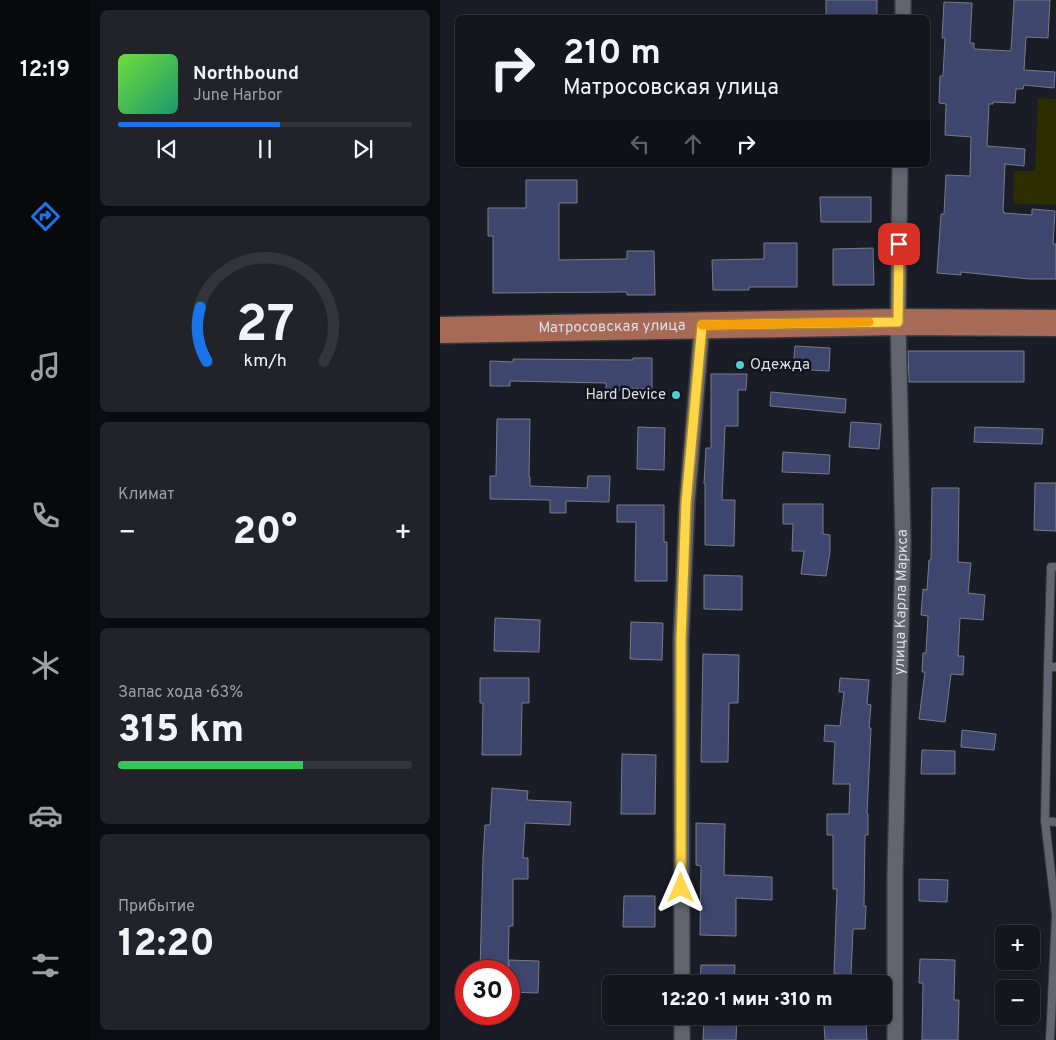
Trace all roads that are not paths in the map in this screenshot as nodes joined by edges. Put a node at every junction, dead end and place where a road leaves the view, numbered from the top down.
1 (903, 0) edge
2 (903, 15) edge
3 (900, 167) edge
4 (898, 322) junction
5 (1056, 323) edge
6 (702, 325) junction
7 (440, 330) edge
8 (1056, 567) edge
9 (1052, 667) edge
10 (1045, 821) junction
11 (1056, 822) edge
12 (682, 975) edge
13 (682, 1025) edge
14 (682, 1040) edge
15 (895, 1040) edge
16 (1050, 1040) edge

1 - 2 street
3 - 4 street, улица Карла Маркса
4 - 5 highway, Матросовская улица
4 - 6 highway, Матросовская улица
4 - 15 street, улица Карла Маркса
6 - 7 highway, Матросовская улица
6 - 12 street
8 - 9 lane
9 - 10 lane
10 - 11 lane
10 - 16 lane
13 - 14 street

